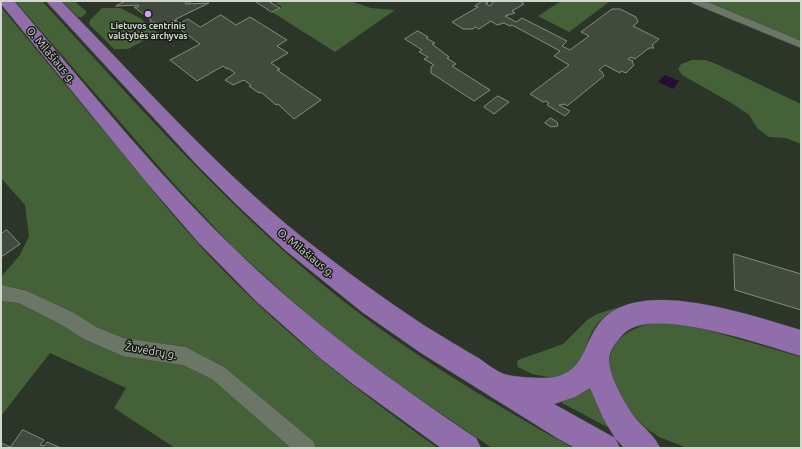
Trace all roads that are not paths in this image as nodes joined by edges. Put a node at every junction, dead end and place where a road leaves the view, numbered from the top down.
1 (6, 1) edge
2 (53, 1) edge
3 (696, 1) edge
4 (801, 45) edge
5 (1, 293) edge
6 (801, 343) edge
7 (596, 360) junction
8 (501, 387) junction
9 (306, 448) edge
10 (466, 448) edge
11 (605, 448) edge
12 (645, 448) edge

1 - 10 main road, O. Milašiaus g.
2 - 8 main road, O. Milašiaus g.
3 - 4 street
5 - 9 street, Žuvėdrų g.
6 - 7 main road
7 - 8 main road
7 - 12 main road
8 - 11 main road, O. Milašiaus g.

